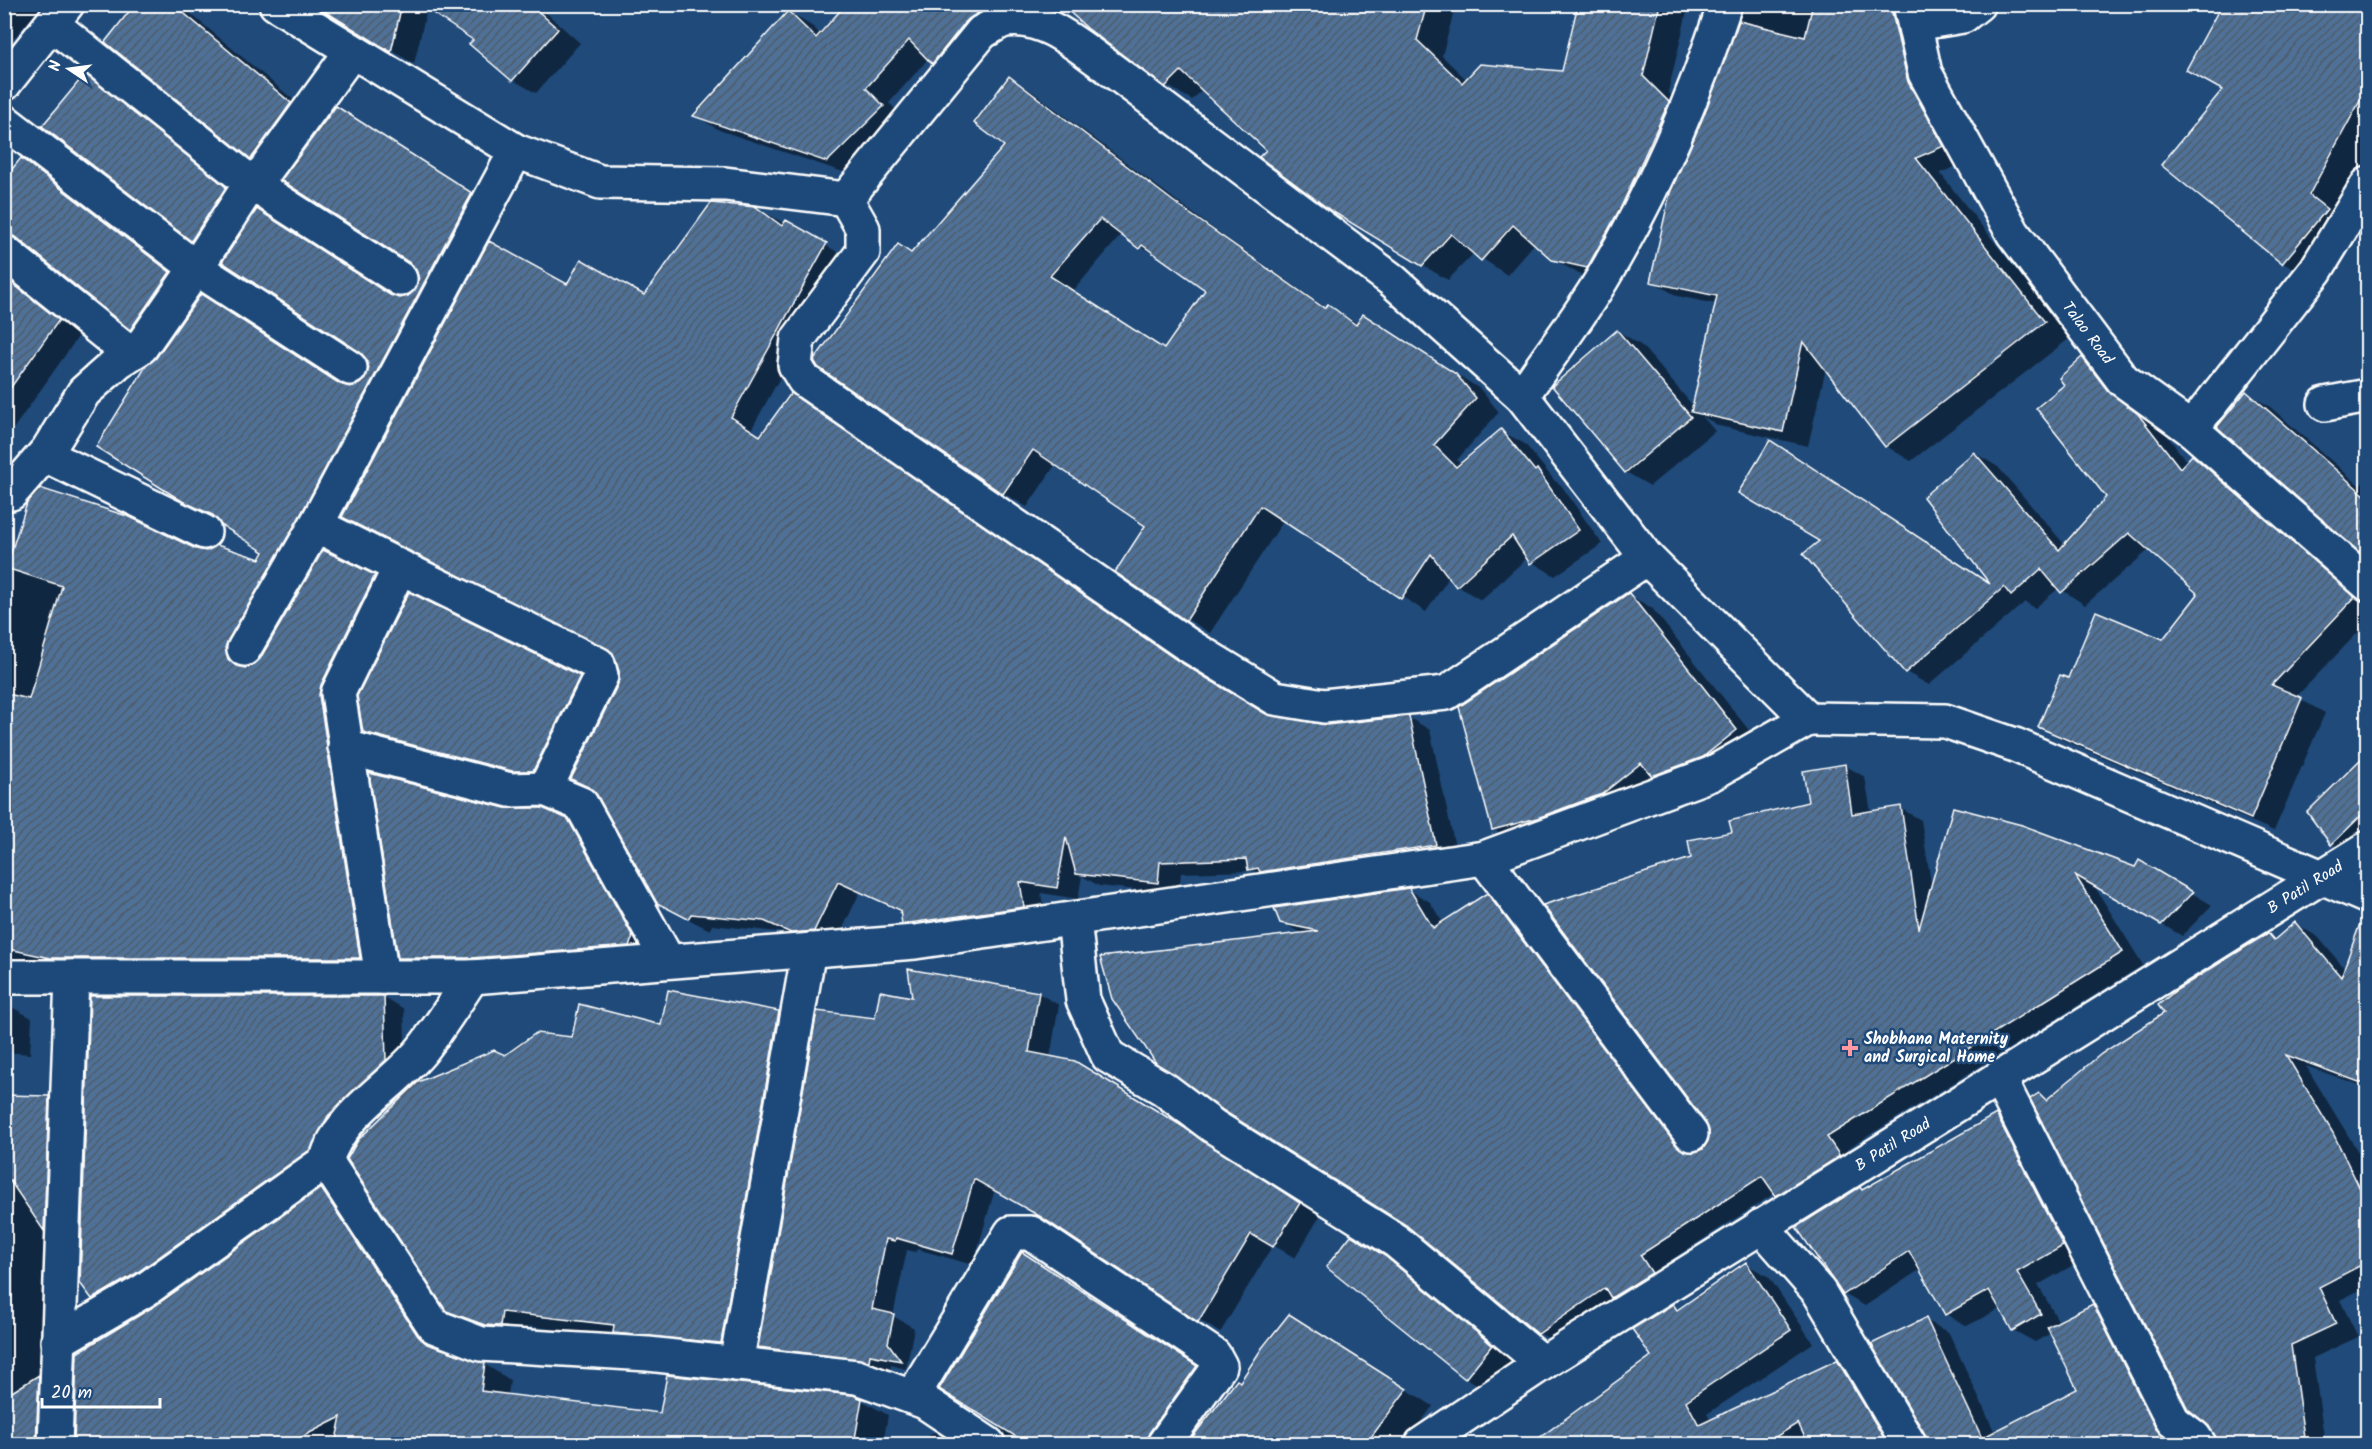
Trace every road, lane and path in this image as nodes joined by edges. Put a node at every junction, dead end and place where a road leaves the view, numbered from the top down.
1 (276, 4) edge
2 (1725, 4) edge
3 (1978, 4) edge
4 (1005, 12) edge
5 (60, 14) edge
6 (1912, 14) edge
7 (352, 51) junction
8 (4, 84) edge
9 (4, 121) edge
10 (516, 151) junction
11 (251, 183) junction
12 (2367, 184) edge
13 (846, 199) junction
14 (4, 252) edge
15 (196, 268) junction
16 (400, 279) dead end
17 (129, 353) junction
18 (350, 368) dead end
19 (1522, 396) junction
20 (2367, 396) edge
21 (2325, 404) dead end
22 (2191, 429) junction
23 (45, 455) junction
24 (11, 494) dead end
25 (316, 525) junction
26 (204, 532) dead end
27 (1647, 558) junction
28 (400, 567) junction
29 (2367, 584) edge
30 (244, 649) dead end
31 (1808, 719) junction
32 (345, 747) junction
33 (545, 789) junction
34 (2367, 848) edge
35 (1484, 858) junction
36 (2322, 877) junction
37 (2367, 897) edge
38 (1074, 919) junction
39 (809, 950) junction
40 (668, 961) junction
41 (4, 977) edge
42 (72, 977) junction
43 (382, 977) junction
44 (472, 977) junction
45 (1999, 1078) junction
46 (1691, 1134) dead end
47 (326, 1161) junction
48 (1761, 1226) junction
49 (58, 1341) junction
50 (1543, 1363) junction
51 (736, 1364) junction
52 (912, 1397) junction
53 (55, 1444) edge
54 (987, 1444) edge
55 (1164, 1444) edge
56 (1422, 1444) edge
57 (1909, 1444) edge
58 (2199, 1444) edge

1 - 7 street
2 - 19 street
3 - 6 street
4 - 13 street
4 - 19 street
5 - 8 street
5 - 11 street
6 - 22 street, Talao Road
7 - 10 street
7 - 11 street
9 - 15 street
10 - 13 street
10 - 25 street
11 - 15 street
11 - 16 street
12 - 22 street
13 - 27 street
14 - 17 street
15 - 17 street
15 - 18 street
17 - 23 street
19 - 27 street
20 - 21 street
22 - 29 street, Talao Road
23 - 24 street
23 - 26 street
25 - 28 street
25 - 30 street
27 - 31 street
28 - 32 street
28 - 33 street
31 - 35 street
31 - 36 street
32 - 33 street
32 - 43 street
33 - 40 street
34 - 36 street, B Patil Road
35 - 38 street
35 - 46 street
36 - 37 street
36 - 45 street, B Patil Road
38 - 39 street
38 - 50 street
39 - 40 street
39 - 51 street
40 - 44 street
41 - 42 street
42 - 43 street
42 - 49 street
43 - 44 street
44 - 47 street
45 - 48 street, B Patil Road
45 - 58 street
47 - 49 street
47 - 51 street
48 - 50 street, B Patil Road
48 - 57 street
49 - 53 street
50 - 56 street, B Patil Road
51 - 52 street
52 - 54 street
52 - 55 street

